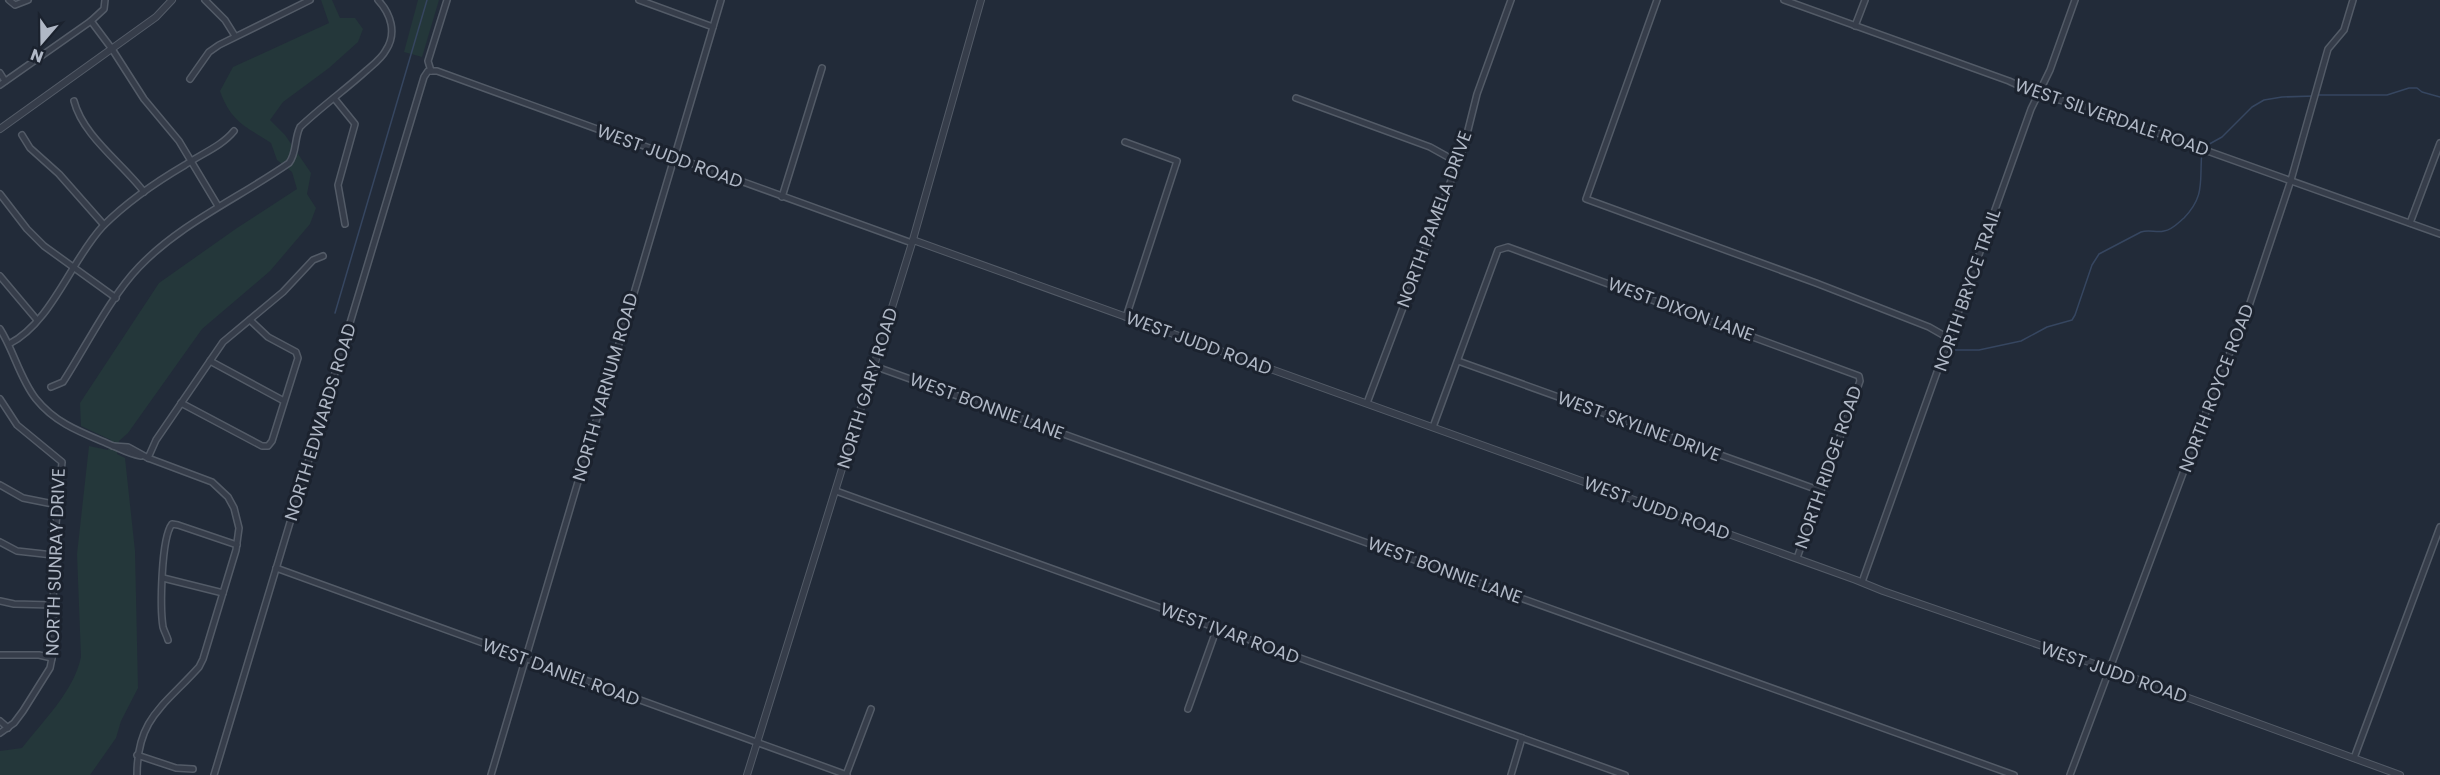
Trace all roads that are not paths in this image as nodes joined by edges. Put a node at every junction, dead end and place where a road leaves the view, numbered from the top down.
1 (9, 0) edge
2 (28, 0) edge
3 (105, 0) edge
4 (172, 0) edge
5 (205, 0) edge
6 (310, 0) edge
7 (378, 0) edge
8 (447, 0) edge
9 (639, 0) edge
10 (721, 0) edge
11 (981, 0) edge
12 (1511, 0) edge
13 (1657, 0) edge
14 (1784, 0) edge
15 (1864, 0) edge
16 (2075, 0) edge
17 (2353, 0) edge
18 (297, 3) edge
19 (91, 21) junction
20 (1855, 26) junction
21 (713, 27) junction
22 (235, 36) junction
23 (112, 49) junction
24 (822, 68) dead end
25 (430, 71) junction
26 (0, 73) edge
27 (190, 79) dead end
28 (3, 83) edge
29 (2039, 94) junction
30 (334, 98) junction
31 (1296, 98) dead end
32 (74, 101) dead end
33 (0, 129) edge
34 (234, 131) dead end
35 (22, 135) dead end
36 (1125, 142) dead end
37 (2440, 143) edge
38 (673, 157) junction
39 (191, 161) junction
40 (1457, 162) junction
41 (2291, 180) junction
42 (144, 192) junction
43 (0, 194) edge
44 (782, 197) junction
45 (218, 206) junction
46 (2410, 223) junction
47 (345, 224) dead end
48 (104, 225) junction
49 (2440, 234) edge
50 (912, 242) junction
51 (323, 256) dead end
52 (73, 268) junction
53 (0, 276) edge
54 (116, 297) junction
55 (1126, 317) junction
56 (37, 320) junction
57 (250, 321) junction
58 (0, 329) edge
59 (1950, 339) junction
60 (9, 344) junction
61 (210, 361) junction
62 (1458, 361) junction
63 (874, 366) junction
64 (1859, 376) joint
65 (51, 387) dead end
66 (0, 399) edge
67 (284, 401) junction
68 (181, 403) junction
69 (1367, 403) junction
70 (1433, 427) junction
71 (148, 458) junction
72 (0, 485) edge
73 (836, 491) junction
74 (1821, 491) junction
75 (58, 505) junction
76 (2440, 527) edge
77 (0, 542) edge
78 (237, 545) junction
79 (52, 555) junction
80 (1797, 558) junction
81 (276, 567) junction
82 (163, 578) junction
83 (1862, 582) junction
84 (223, 593) junction
85 (0, 601) edge
86 (53, 604) junction
87 (1217, 628) junction
88 (168, 640) dead end
89 (0, 655) edge
90 (52, 658) junction
91 (525, 659) junction
92 (2109, 669) junction
93 (871, 709) dead end
94 (1188, 709) dead end
95 (0, 721) edge
96 (8, 728) junction
97 (0, 733) edge
98 (1522, 738) junction
99 (757, 743) junction
100 (137, 755) junction
101 (2354, 758) junction
102 (193, 769) dead end
103 (137, 775) edge
104 (214, 775) edge
105 (491, 775) edge
106 (747, 775) edge
107 (847, 775) edge
108 (1511, 775) edge
109 (1624, 775) edge
110 (2014, 775) edge
111 (2070, 775) edge
112 (2400, 775) edge

1 - 2 street
3 - 19 street
4 - 23 street
5 - 22 street
6 - 18 street
7 - 30 street
8 - 25 street, NORTH EDWARDS ROAD
9 - 21 street
10 - 21 street, NORTH VARNUM ROAD
11 - 50 street, NORTH GARY ROAD
12 - 40 street, NORTH PAMELA DRIVE
13 - 59 street
14 - 20 street, WEST SILVERDALE ROAD
15 - 20 street
16 - 29 street, NORTH BRYCE TRAIL
17 - 41 street, NORTH ROYCE ROAD
18 - 22 street
19 - 23 street
19 - 28 street
20 - 29 street, WEST SILVERDALE ROAD
21 - 38 street, NORTH VARNUM ROAD
22 - 27 street
23 - 33 street
23 - 39 street
24 - 44 street
25 - 38 street, WEST JUDD ROAD
25 - 81 street, NORTH EDWARDS ROAD
26 - 28 street
29 - 41 street, WEST SILVERDALE ROAD
29 - 59 street, NORTH BRYCE TRAIL
30 - 45 street
30 - 47 street
31 - 40 street
32 - 42 street
34 - 39 street
35 - 48 street
36 - 55 street
37 - 46 street
38 - 44 street, WEST JUDD ROAD
38 - 91 street, NORTH VARNUM ROAD
39 - 42 street
39 - 45 street
40 - 69 street, NORTH PAMELA DRIVE
41 - 46 street, WEST SILVERDALE ROAD
41 - 92 street, NORTH ROYCE ROAD
42 - 48 street
43 - 52 street
44 - 50 street, WEST JUDD ROAD
45 - 54 street
46 - 49 street, WEST SILVERDALE ROAD
48 - 52 street
50 - 55 street, WEST JUDD ROAD
50 - 63 street, NORTH GARY ROAD
51 - 57 street
52 - 54 street
52 - 56 street
53 - 56 street
54 - 65 street
55 - 69 street, WEST JUDD ROAD
56 - 60 street
57 - 61 street
57 - 67 street
58 - 60 street
59 - 83 street, NORTH BRYCE TRAIL
60 - 71 street
61 - 67 street
61 - 68 street
62 - 64 street, WEST DIXON LANE
62 - 70 street
62 - 74 street, WEST SKYLINE DRIVE
63 - 73 street, NORTH GARY ROAD
63 - 110 street, WEST BONNIE LANE
64 - 74 street, NORTH RIDGE ROAD
66 - 75 street, NORTH SUNRAY DRIVE
67 - 68 street
68 - 71 street
69 - 70 street, WEST JUDD ROAD
70 - 80 street, WEST JUDD ROAD
71 - 78 street
72 - 75 street
73 - 87 street, WEST IVAR ROAD
73 - 99 street, NORTH GARY ROAD
74 - 80 street, NORTH RIDGE ROAD
75 - 79 street, NORTH SUNRAY DRIVE
76 - 101 street
77 - 79 street
78 - 82 street
78 - 84 street
79 - 86 street, NORTH SUNRAY DRIVE
80 - 83 street, WEST JUDD ROAD
81 - 91 street, WEST DANIEL ROAD
81 - 104 street, NORTH EDWARDS ROAD
82 - 84 street
82 - 88 street
83 - 92 street, WEST JUDD ROAD
84 - 100 street
85 - 86 street
86 - 90 street, NORTH SUNRAY DRIVE
87 - 94 street
87 - 98 street, WEST IVAR ROAD
89 - 90 street
90 - 96 street, NORTH SUNRAY DRIVE
91 - 99 street, WEST DANIEL ROAD
91 - 105 street, NORTH VARNUM ROAD
92 - 101 street, WEST JUDD ROAD
92 - 111 street, NORTH ROYCE ROAD
93 - 107 street
95 - 96 street
96 - 97 street, NORTH SUNRAY DRIVE
98 - 108 street
98 - 109 street, WEST IVAR ROAD
99 - 106 street, NORTH GARY ROAD
99 - 107 street, WEST DANIEL ROAD
100 - 102 street
100 - 103 street
101 - 112 street, WEST JUDD ROAD

